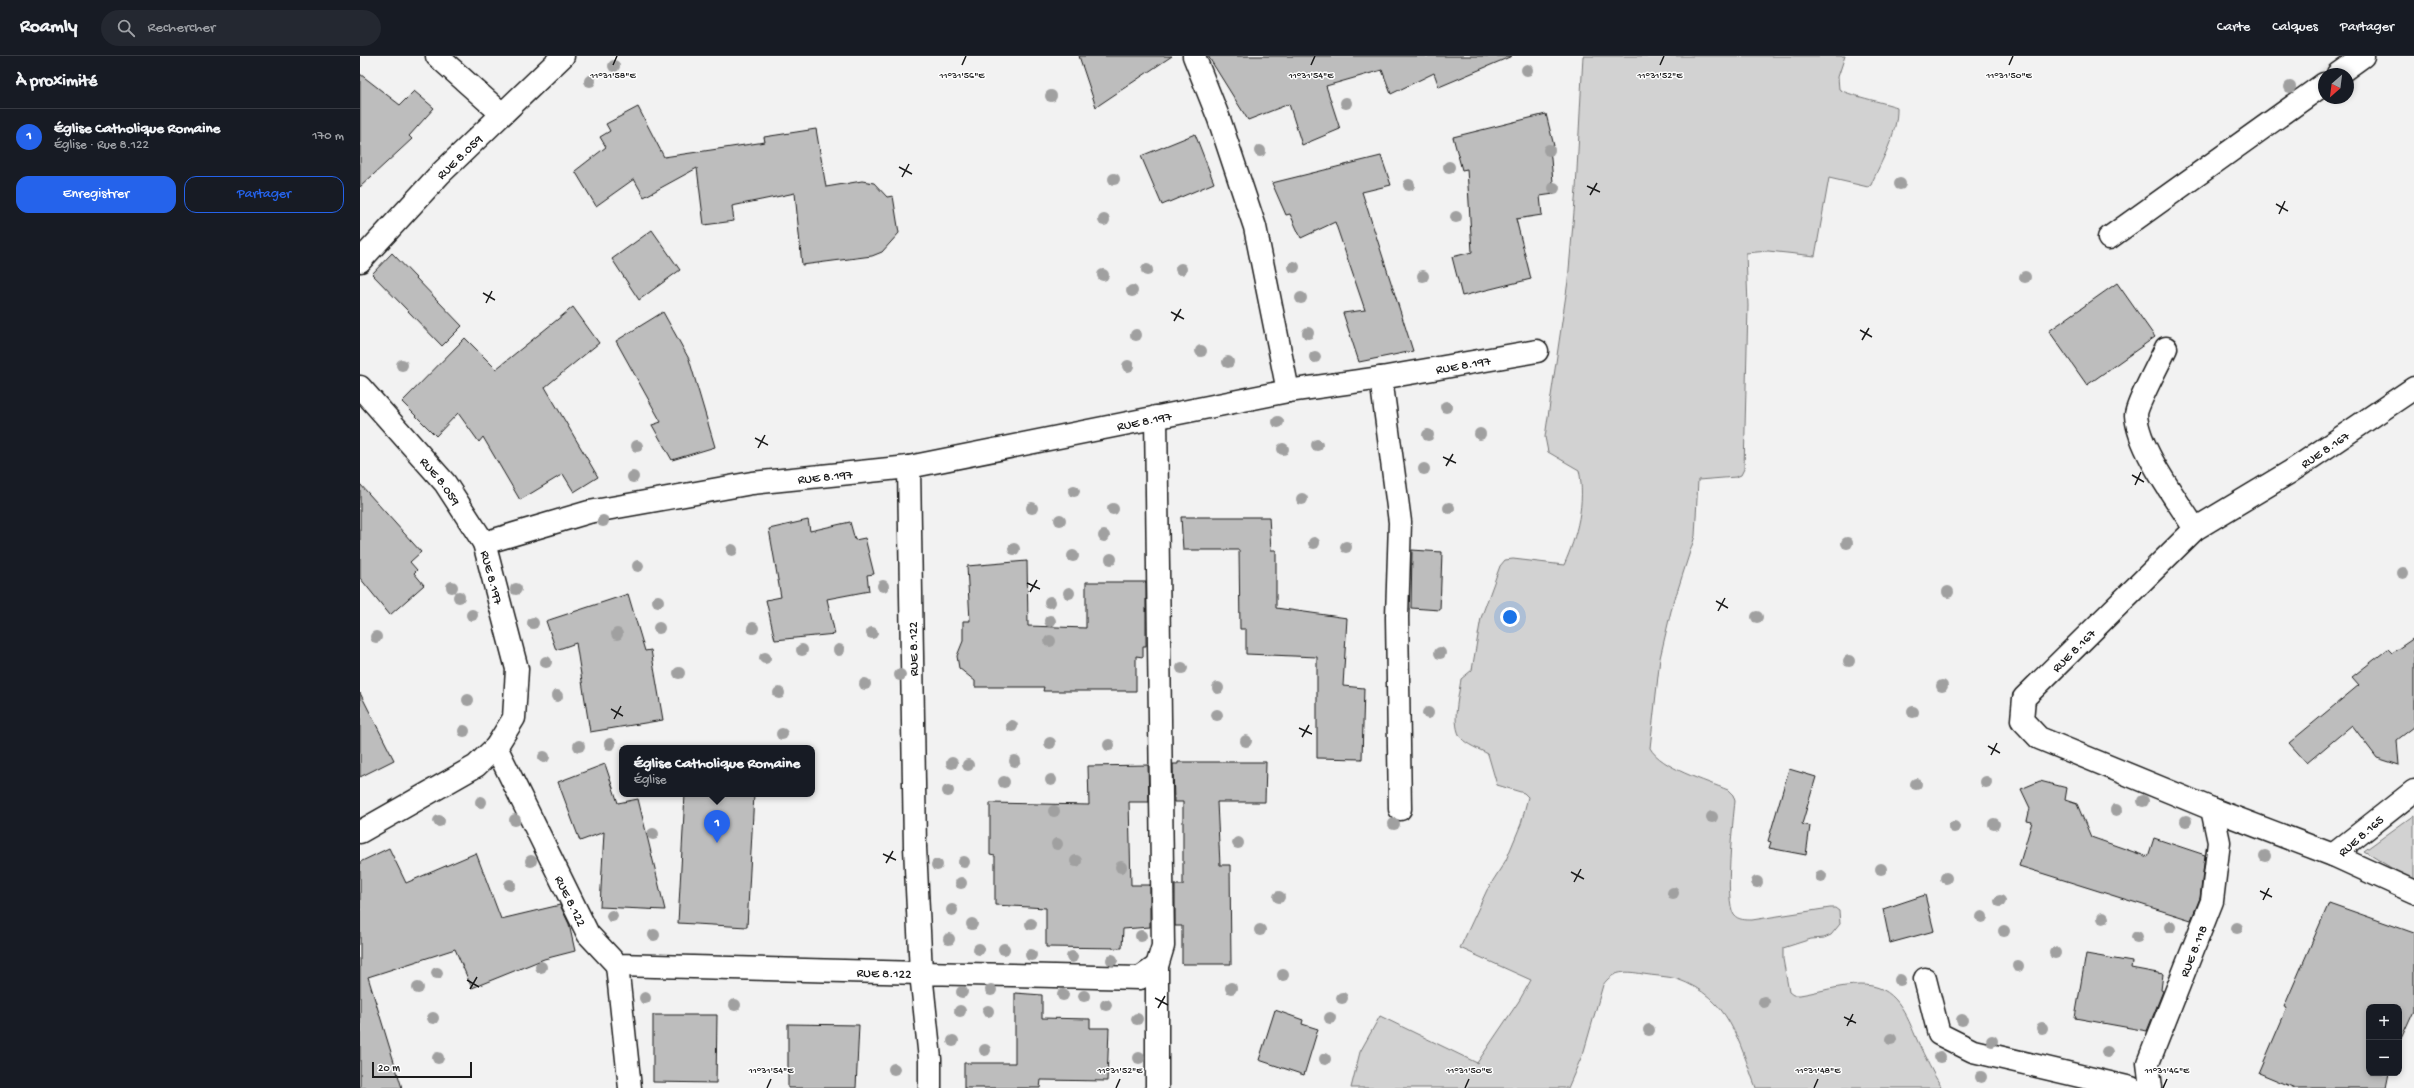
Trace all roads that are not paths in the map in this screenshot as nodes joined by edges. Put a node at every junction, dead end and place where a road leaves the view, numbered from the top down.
1 (437, 56) edge
2 (563, 56) edge
3 (1194, 56) edge
4 (2364, 56) edge
5 (2347, 68) edge
6 (2318, 88) edge
7 (502, 114) junction
8 (2109, 238) dead end
9 (360, 261) edge
10 (2166, 348) dead end
11 (1537, 351) dead end
12 (1381, 378) junction
13 (360, 387) edge
14 (2414, 388) edge
15 (1288, 391) junction
16 (1156, 417) junction
17 (909, 467) junction
18 (2195, 529) junction
19 (484, 543) junction
20 (496, 748) junction
21 (2414, 790) edge
22 (1400, 809) dead end
23 (2212, 809) junction
24 (360, 832) edge
25 (2333, 855) junction
26 (2414, 892) edge
27 (617, 965) junction
28 (1157, 966) junction
29 (920, 973) junction
30 (1925, 979) dead end
31 (630, 1088) edge
32 (930, 1088) edge
33 (1157, 1088) edge
34 (2131, 1088) edge
35 (2151, 1088) edge

1 - 7 street
2 - 7 street, RUE 8.059
3 - 15 street
4 - 5 street
6 - 8 street
7 - 9 street, RUE 8.059
10 - 18 street
11 - 12 street, RUE 8.197
12 - 15 street, RUE 8.197
12 - 22 street
13 - 19 street, RUE 8.059
14 - 18 street, RUE 8.167
15 - 16 street, RUE 8.197
16 - 17 street, RUE 8.197
16 - 28 street
17 - 19 street, RUE 8.197
17 - 29 street, RUE 8.122
18 - 23 street, RUE 8.167
19 - 20 street, RUE 8.197
20 - 24 street, RUE 8.197
20 - 27 street, RUE 8.122
21 - 25 street, RUE 8.165
23 - 25 street, RUE 8.167
23 - 35 street, RUE 8.118
25 - 26 street, RUE 8.165
27 - 29 street, RUE 8.122
27 - 31 street
28 - 29 street
28 - 33 street
29 - 32 street
30 - 34 street

